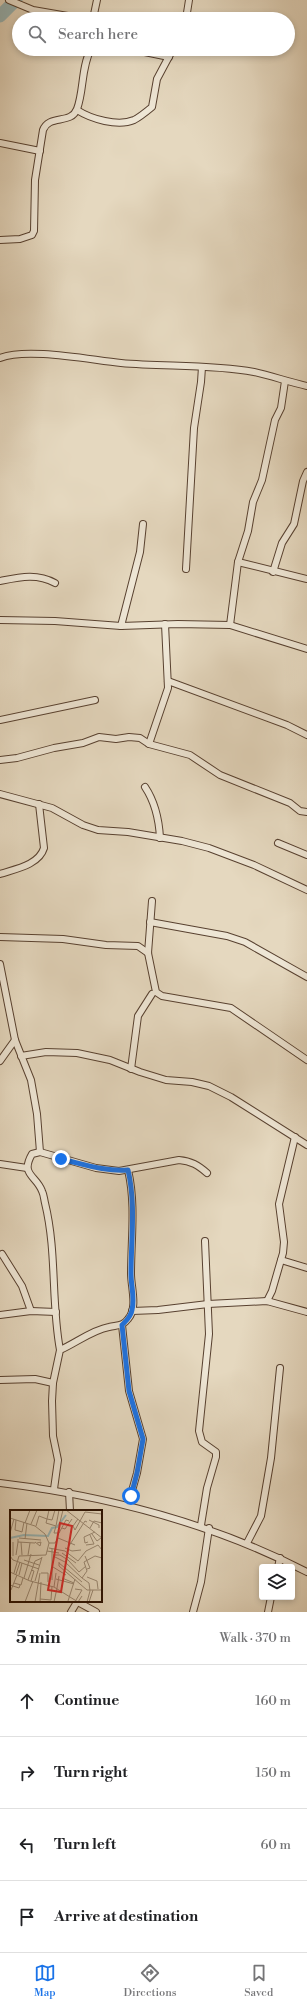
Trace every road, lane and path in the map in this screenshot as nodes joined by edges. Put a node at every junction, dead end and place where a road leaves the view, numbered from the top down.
1 (9, 0) edge
2 (97, 0) edge
3 (189, 0) edge
4 (45, 12) edge
5 (94, 12) edge
6 (187, 12) edge
7 (89, 56) edge
8 (164, 56) edge
9 (169, 57) joint
10 (77, 110) junction
11 (0, 143) edge
12 (40, 151) junction
13 (0, 240) edge
14 (0, 358) edge
15 (202, 367) junction
16 (285, 381) junction
17 (307, 386) edge
18 (307, 472) edge
19 (143, 524) dead end
20 (238, 562) junction
21 (186, 569) dead end
22 (273, 572) junction
23 (307, 579) edge
24 (0, 581) edge
25 (55, 583) dead end
26 (0, 620) edge
27 (165, 624) junction
28 (230, 625) junction
29 (120, 626) junction
30 (307, 649) edge
31 (168, 681) junction
32 (95, 700) dead end
33 (0, 720) edge
34 (307, 735) edge
35 (149, 744) junction
36 (0, 760) edge
37 (145, 787) dead end
38 (0, 794) edge
39 (39, 804) junction
40 (307, 812) edge
41 (160, 838) junction
42 (278, 843) dead end
43 (307, 855) edge
44 (0, 874) edge
45 (307, 890) edge
46 (152, 901) dead end
47 (150, 922) junction
48 (0, 937) edge
49 (148, 953) junction
50 (0, 964) edge
51 (307, 977) edge
52 (152, 994) dead end
53 (15, 1040) junction
54 (20, 1056) junction
55 (307, 1060) edge
56 (0, 1061) edge
57 (131, 1069) junction
58 (295, 1137) junction
59 (307, 1139) edge
60 (307, 1145) edge
61 (40, 1152) junction
62 (0, 1164) edge
63 (27, 1168) junction
64 (128, 1170) junction
65 (207, 1173) dead end
66 (204, 1241) dead end
67 (2, 1254) dead end
68 (281, 1260) junction
69 (307, 1268) edge
70 (267, 1301) junction
71 (208, 1304) junction
72 (31, 1311) junction
73 (132, 1311) junction
74 (56, 1312) junction
75 (307, 1312) edge
76 (0, 1315) edge
77 (122, 1325) junction
78 (60, 1350) junction
79 (280, 1368) dead end
80 (0, 1380) edge
81 (53, 1384) junction
82 (0, 1483) edge
83 (54, 1489) junction
84 (68, 1492) junction
85 (128, 1505) junction
86 (70, 1510) edge
87 (201, 1525) junction
88 (209, 1528) junction
89 (247, 1543) junction
90 (280, 1558) junction
91 (279, 1564) edge
92 (307, 1572) edge
93 (270, 1600) edge
94 (76, 1602) edge
95 (78, 1602) edge
96 (71, 1612) edge
97 (96, 1612) edge
98 (193, 1612) edge
99 (268, 1612) edge

1 - 4 street
2 - 5 street
3 - 6 street
7 - 10 street
8 - 9 street
9 - 10 street
10 - 12 street
11 - 12 street
12 - 13 street
14 - 15 street
15 - 16 street
15 - 21 street
16 - 17 street
16 - 20 street
18 - 22 street
19 - 29 street
20 - 22 street
20 - 28 street
22 - 23 street
24 - 25 street
26 - 29 street
27 - 28 street
27 - 29 street
27 - 31 street
28 - 30 street
31 - 34 street
31 - 35 street
32 - 33 street
35 - 36 street
35 - 40 street
37 - 41 street
38 - 39 street
39 - 41 street
39 - 44 street
41 - 45 street
42 - 43 street
46 - 47 street
47 - 49 street
47 - 51 street
48 - 49 street
49 - 55 street
50 - 53 street
52 - 57 street
53 - 54 street
53 - 56 street
54 - 57 street
54 - 61 street
57 - 58 street
58 - 59 street
58 - 60 street
58 - 68 street
61 - 63 street
61 - 64 street
62 - 63 street
63 - 74 street
64 - 65 street
64 - 73 street
66 - 71 street
67 - 72 street
68 - 69 street
68 - 70 street
70 - 71 street
70 - 75 street
71 - 73 street
71 - 87 street
72 - 74 street
72 - 76 street
73 - 77 street
74 - 78 street
77 - 78 street
77 - 85 street
78 - 81 street
79 - 89 street
80 - 81 street
81 - 83 street
82 - 83 street
83 - 84 street
84 - 85 street
84 - 86 street
85 - 87 street
87 - 88 street
88 - 89 street
88 - 98 street
89 - 90 street
90 - 91 street
90 - 92 street
93 - 99 street
94 - 96 street
95 - 97 street

